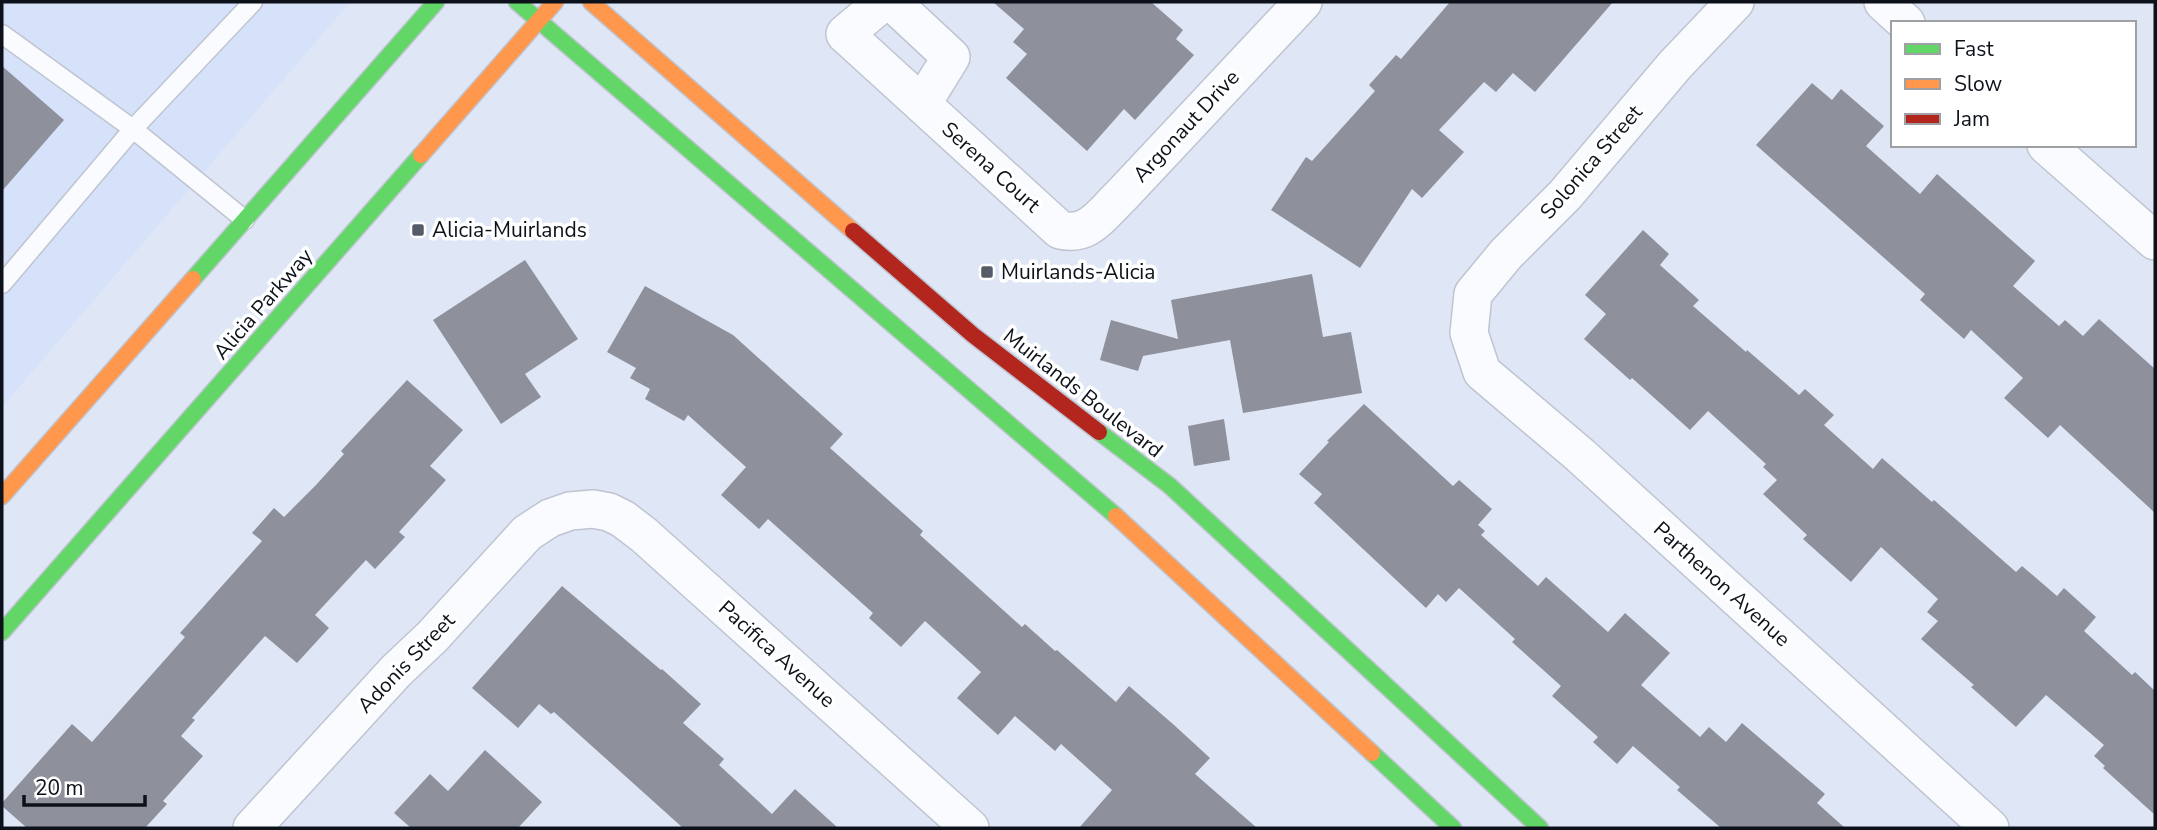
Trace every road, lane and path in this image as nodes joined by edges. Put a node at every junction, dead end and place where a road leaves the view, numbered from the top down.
1 (253, 2) edge
2 (436, 2) edge
3 (517, 2) edge
4 (555, 2) edge
5 (592, 2) edge
6 (883, 2) edge
7 (892, 2) edge
8 (1303, 2) edge
9 (1735, 2) edge
10 (1883, 2) edge
11 (541, 21) junction
12 (1904, 21) edge
13 (2, 34) edge
14 (922, 104) junction
15 (133, 129) junction
16 (2048, 147) edge
17 (245, 220) junction
18 (1060, 230) joint
19 (2155, 241) edge
20 (2, 284) edge
21 (1469, 332) joint
22 (2, 496) edge
23 (570, 511) joint
24 (2, 632) edge
25 (252, 828) edge
26 (970, 828) edge
27 (1453, 828) edge
28 (1540, 828) edge
29 (1990, 828) edge

1 - 15 lane
2 - 17 main road
3 - 11 main road
4 - 11 main road, Alicia Parkway
5 - 28 main road, Muirlands Boulevard
6 - 14 street, Serena Court
7 - 14 street
8 - 18 street, Argonaut Drive
9 - 21 street, Solonica Street
10 - 12 street
11 - 24 main road, Alicia Parkway
11 - 27 main road
13 - 15 lane
14 - 18 street, Serena Court
15 - 17 lane
15 - 20 lane
16 - 19 street
17 - 22 main road
21 - 29 street, Parthenon Avenue
23 - 25 street, Adonis Street
23 - 26 street, Pacifica Avenue

